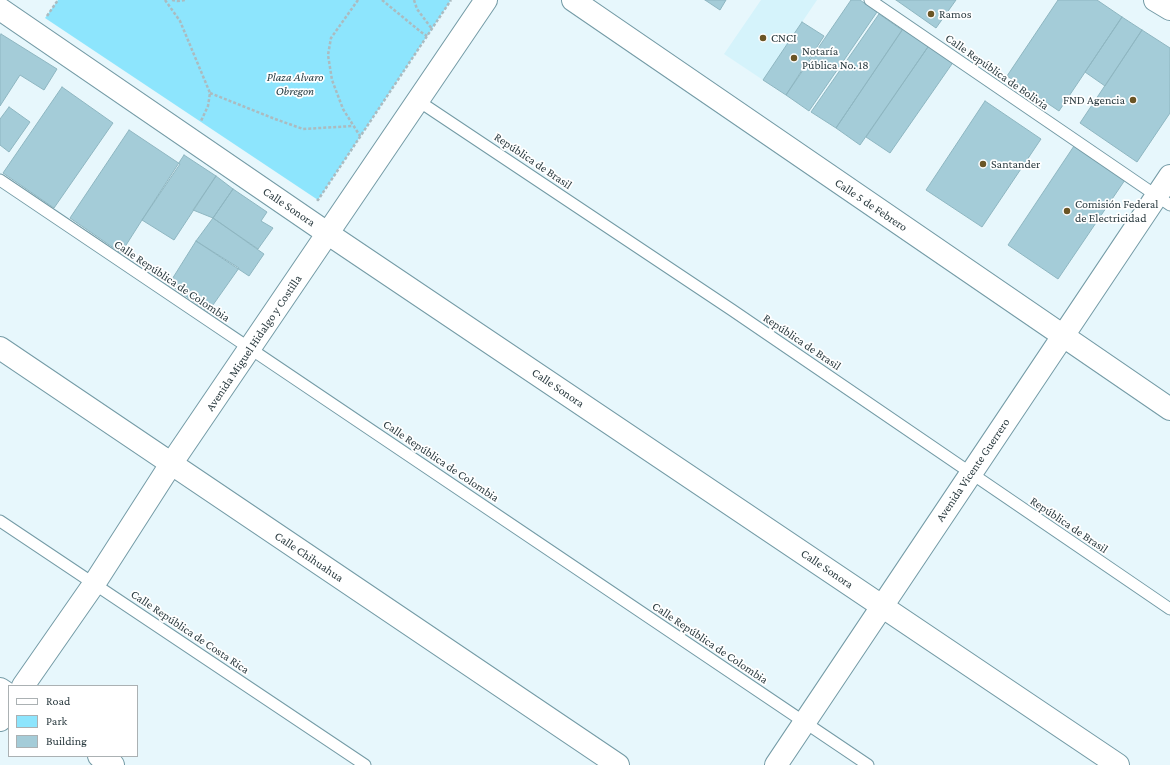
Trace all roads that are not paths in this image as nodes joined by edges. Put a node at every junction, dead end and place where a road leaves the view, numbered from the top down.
1 (486, 0) edge
2 (573, 0) edge
3 (870, 0) edge
4 (1155, 0) edge
5 (0, 9) edge
6 (1170, 9) edge
7 (417, 100) junction
8 (1170, 176) edge
9 (0, 180) edge
10 (1163, 201) edge
11 (327, 233) junction
12 (1063, 336) junction
13 (0, 348) edge
14 (250, 349) junction
15 (1170, 409) edge
16 (171, 464) junction
17 (970, 474) junction
18 (0, 521) edge
19 (94, 584) junction
20 (882, 607) junction
21 (1170, 609) edge
22 (24, 685) edge
23 (8, 708) edge
24 (0, 720) edge
25 (805, 723) junction
26 (101, 757) edge
27 (113, 765) edge
28 (365, 765) edge
29 (618, 765) edge
30 (776, 765) edge
31 (868, 765) edge
32 (1118, 765) edge

1 - 7 street, Avenida Miguel Hidalgo y Costilla
2 - 12 street, Calle 5 de Febrero
3 - 10 lane, Calle República de Bolivia
4 - 6 street
5 - 11 street, Calle Sonora
7 - 11 street, Avenida Miguel Hidalgo y Costilla
7 - 17 lane, República de Brasil
8 - 10 street, Avenida Vicente Guerrero
9 - 14 lane, Calle República de Colombia
10 - 12 street, Avenida Vicente Guerrero
11 - 14 street, Avenida Miguel Hidalgo y Costilla
11 - 20 street, Calle Sonora
12 - 15 street, Calle 5 de Febrero
12 - 17 street, Avenida Vicente Guerrero
13 - 16 street, Calle Chihuahua
14 - 16 street, Avenida Miguel Hidalgo y Costilla
14 - 25 lane, Calle República de Colombia
16 - 19 street, Avenida Miguel Hidalgo y Costilla
16 - 29 street, Calle Chihuahua
17 - 20 street, Avenida Vicente Guerrero
17 - 21 lane, República de Brasil
18 - 19 lane, Calle República de Costa Rica
19 - 22 street, Avenida Miguel Hidalgo y Costilla
19 - 28 lane, Calle República de Costa Rica
20 - 25 street, Avenida Vicente Guerrero
20 - 32 street, Calle Sonora
23 - 24 street
25 - 30 street, Avenida Vicente Guerrero
25 - 31 lane, Calle República de Colombia
26 - 27 street

